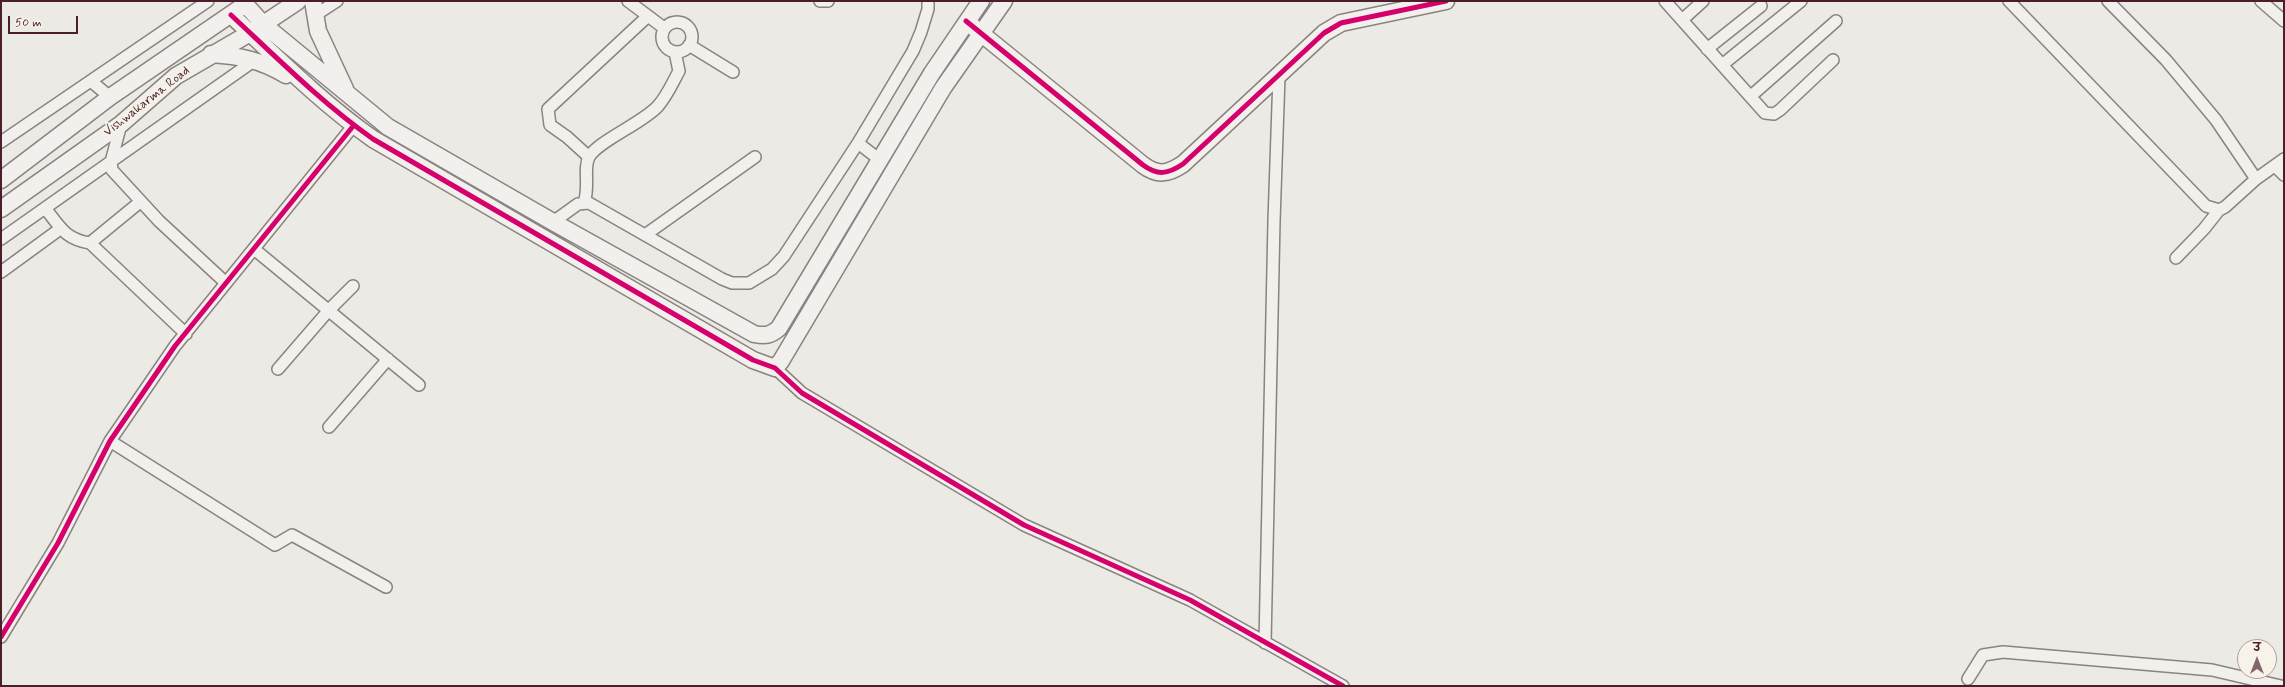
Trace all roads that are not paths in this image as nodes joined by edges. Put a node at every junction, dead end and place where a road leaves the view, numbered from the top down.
1 (208, 1) edge
2 (298, 1) edge
3 (337, 1) edge
4 (628, 1) edge
5 (820, 1) edge
6 (828, 1) edge
7 (928, 1) edge
8 (982, 1) edge
9 (1004, 1) edge
10 (1446, 1) edge
11 (1665, 1) edge
12 (1703, 1) edge
13 (1801, 1) edge
14 (2009, 1) edge
15 (2108, 1) edge
16 (2261, 1) edge
17 (248, 3) edge
18 (1761, 6) dead end
19 (314, 9) edge
20 (231, 15) junction
21 (648, 16) junction
22 (1682, 20) junction
23 (966, 21) junction
24 (1836, 21) dead end
25 (2284, 21) edge
26 (264, 24) junction
27 (664, 28) junction
28 (250, 33) junction
29 (987, 38) junction
30 (689, 45) junction
31 (1707, 49) junction
32 (675, 52) junction
33 (211, 54) junction
34 (255, 60) junction
35 (1833, 60) dead end
36 (1722, 65) junction
37 (733, 72) dead end
38 (1279, 76) junction
39 (92, 82) junction
40 (310, 88) junction
41 (347, 93) junction
42 (1751, 96) junction
43 (110, 97) junction
44 (121, 124) junction
45 (354, 125) junction
46 (1, 142) edge
47 (858, 143) junction
48 (589, 157) junction
49 (755, 157) dead end
50 (2284, 159) edge
51 (880, 160) junction
52 (2275, 166) junction
53 (114, 170) junction
54 (2284, 175) edge
55 (2256, 179) junction
56 (1, 180) edge
57 (140, 202) junction
58 (584, 202) junction
59 (1, 209) edge
60 (2219, 210) junction
61 (49, 213) junction
62 (552, 222) junction
63 (60, 229) junction
64 (645, 235) junction
65 (1, 239) edge
66 (90, 243) junction
67 (254, 249) junction
68 (2176, 258) dead end
69 (1, 272) edge
70 (226, 283) junction
71 (353, 286) dead end
72 (329, 310) junction
73 (186, 334) junction
74 (388, 359) junction
75 (775, 368) junction
76 (278, 369) dead end
77 (419, 385) dead end
78 (329, 427) dead end
79 (110, 441) junction
80 (386, 587) dead end
81 (1, 637) edge
82 (1265, 643) junction
83 (1968, 679) dead end
84 (1343, 686) edge
85 (2281, 686) edge

1 - 39 street
2 - 26 street, Vishwakarma Road
3 - 19 street
4 - 21 street
5 - 6 street
7 - 47 street
8 - 23 street
9 - 29 street
10 - 38 street
11 - 22 street
12 - 22 street
13 - 36 street
14 - 60 street
15 - 55 street
16 - 25 street
17 - 20 street, Vishwakarma Road
17 - 26 street
18 - 31 street
19 - 41 street
20 - 28 street
20 - 43 street, Vishwakarma Road
21 - 27 street
21 - 48 street
22 - 31 street
23 - 29 street
23 - 51 street
24 - 42 street
26 - 28 street, Vishwakarma Road
26 - 41 street
27 - 30 street
27 - 32 street
28 - 33 street, Vishwakarma Road
28 - 40 street
29 - 38 street
29 - 75 street
30 - 32 street
30 - 37 street
31 - 36 street
32 - 48 street
33 - 34 street
33 - 44 street, Vishwakarma Road
34 - 40 street
34 - 53 street
35 - 42 street
36 - 42 street
38 - 82 street
39 - 43 street
39 - 46 street
40 - 45 street
41 - 62 street
43 - 56 street, Vishwakarma Road
44 - 53 street
44 - 59 street, Vishwakarma Road
45 - 67 street
45 - 75 street
47 - 51 street
47 - 64 street
48 - 58 street
49 - 64 street
50 - 52 street
51 - 62 street
52 - 54 street
52 - 55 street
53 - 57 street
53 - 61 street
55 - 60 street
57 - 66 street
57 - 70 street
58 - 62 street
58 - 64 street
60 - 68 street
61 - 63 street
61 - 65 street
63 - 66 street
63 - 69 street
66 - 73 street
67 - 70 street
67 - 72 street
70 - 73 street
71 - 72 street
72 - 74 street
72 - 76 street
73 - 79 street
74 - 77 street
74 - 78 street
75 - 82 street
79 - 80 street
79 - 81 street
82 - 84 street
83 - 85 street

